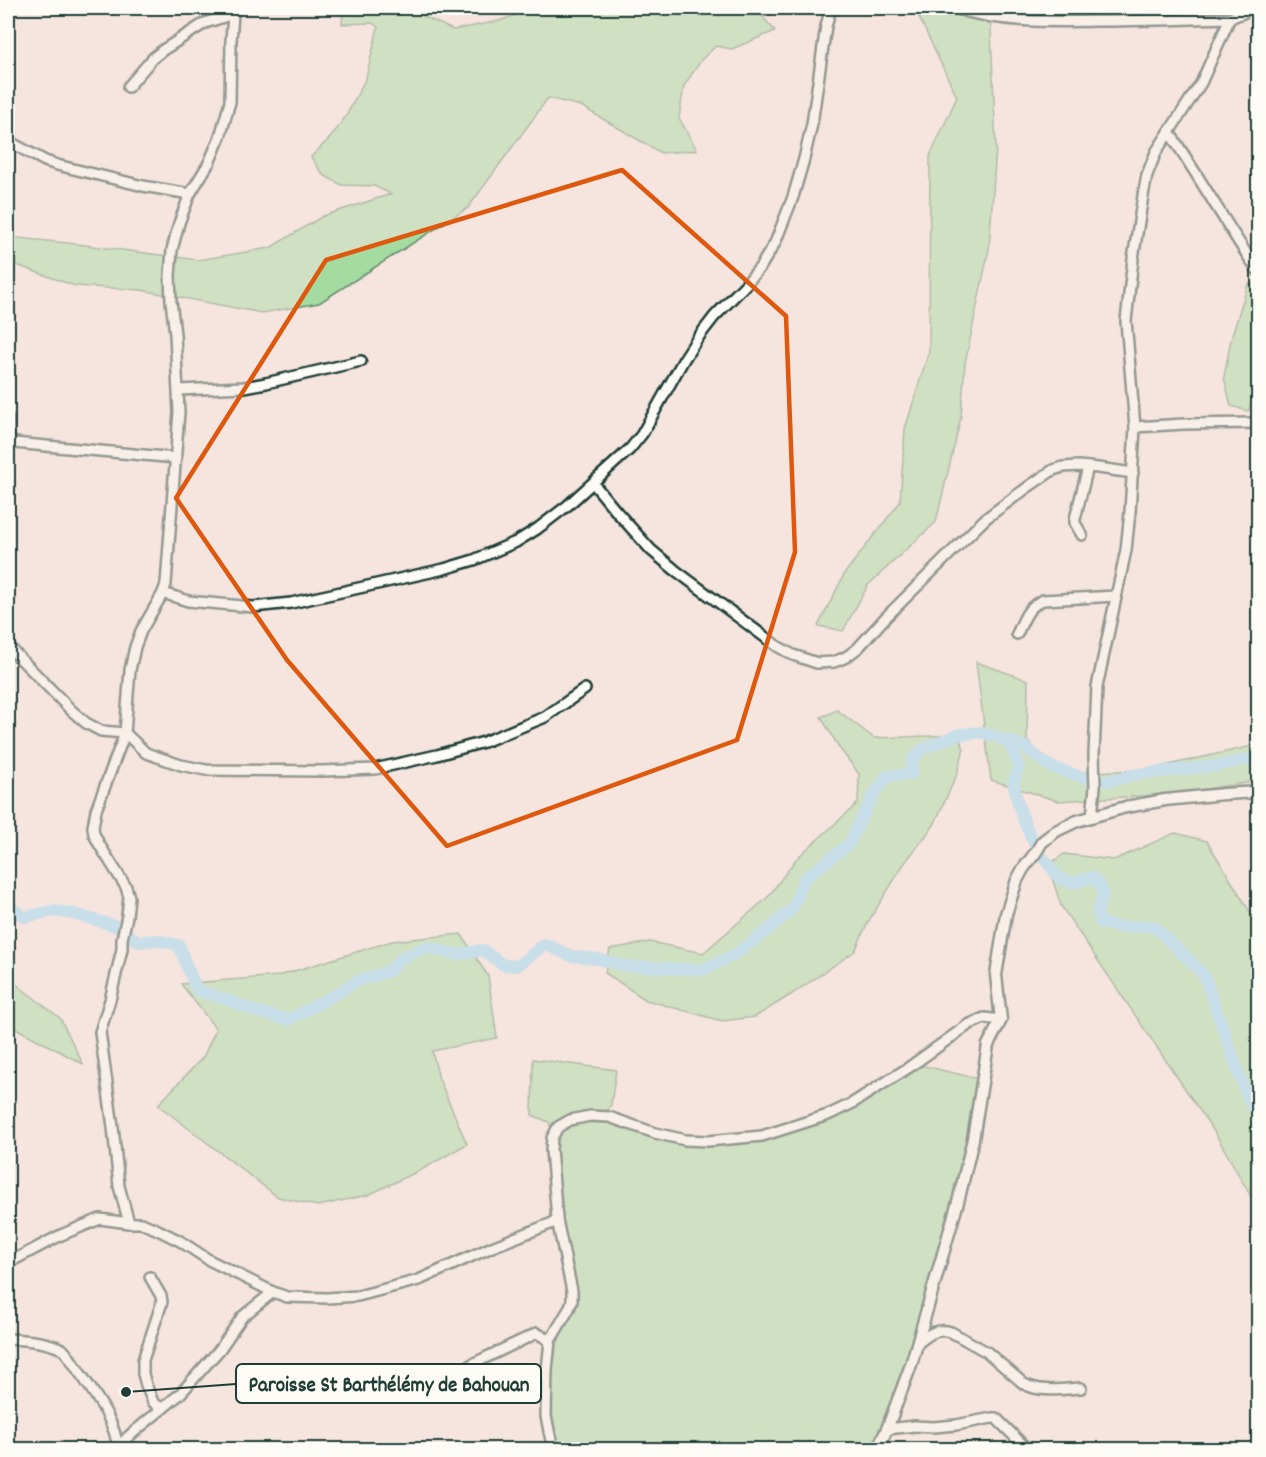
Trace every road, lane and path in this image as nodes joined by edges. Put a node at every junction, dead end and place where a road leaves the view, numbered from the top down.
1 (831, 8) edge
2 (954, 8) edge
3 (1255, 8) edge
4 (232, 10) edge
5 (1230, 18) junction
6 (128, 87) dead end
7 (1169, 132) junction
8 (8, 141) edge
9 (190, 194) junction
10 (1258, 272) edge
11 (361, 361) dead end
12 (179, 390) junction
13 (8, 418) edge
14 (1258, 423) edge
15 (1135, 427) junction
16 (176, 458) junction
17 (1088, 467) junction
18 (1133, 473) junction
19 (593, 483) junction
20 (1082, 535) dead end
21 (163, 593) junction
22 (1116, 596) junction
23 (1017, 634) dead end
24 (8, 646) edge
25 (585, 689) dead end
26 (125, 733) junction
27 (1258, 792) edge
28 (1092, 817) junction
29 (1001, 1020) junction
30 (557, 1220) junction
31 (129, 1223) junction
32 (8, 1263) edge
33 (150, 1277) dead end
34 (273, 1292) junction
35 (8, 1340) edge
36 (550, 1341) junction
37 (918, 1343) junction
38 (1081, 1388) dead end
39 (406, 1389) dead end
40 (162, 1409) junction
41 (887, 1429) junction
42 (118, 1448) edge
43 (553, 1449) edge
44 (877, 1449) edge
45 (1029, 1449) edge

1 - 19 street
2 - 5 street
3 - 5 street
4 - 6 street
4 - 9 street
5 - 7 street
7 - 10 street
7 - 15 street
8 - 9 street
9 - 12 street
11 - 12 street
12 - 16 street
13 - 16 street
14 - 15 street
15 - 18 street
16 - 21 street
17 - 18 street
17 - 19 street
17 - 20 street
18 - 22 street
19 - 21 street
21 - 26 street
22 - 23 street
22 - 28 street
24 - 26 street
25 - 26 street
26 - 31 street
27 - 28 main road
28 - 29 main road
29 - 30 street
29 - 37 main road
30 - 34 street
30 - 36 street
31 - 32 street
31 - 34 street
33 - 40 street
34 - 40 street
35 - 42 street
36 - 39 street
36 - 43 street
37 - 38 street
37 - 41 main road
40 - 42 street
41 - 44 main road
41 - 45 street

